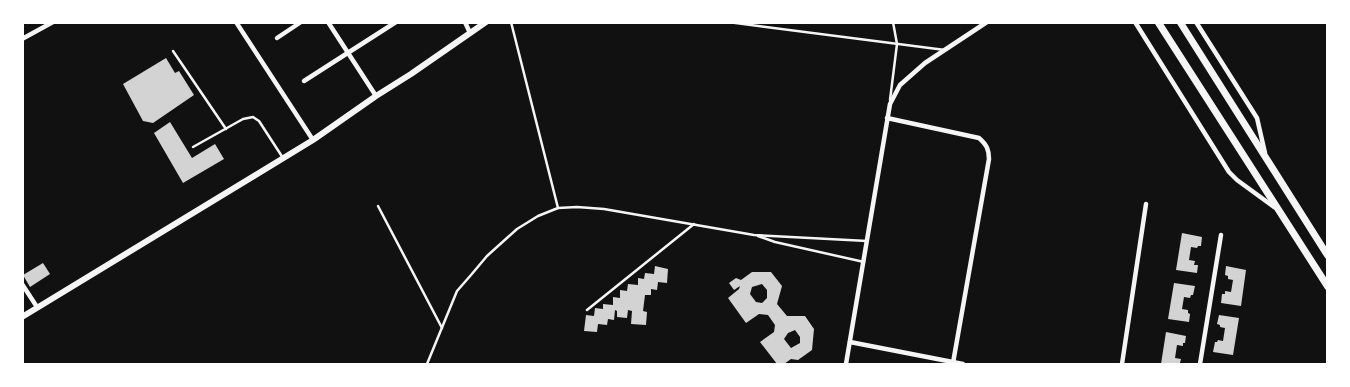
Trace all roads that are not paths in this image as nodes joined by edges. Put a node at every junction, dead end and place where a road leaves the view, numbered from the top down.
1 (53, 22) edge
2 (236, 22) edge
3 (301, 22) edge
4 (328, 22) edge
5 (396, 22) edge
6 (464, 22) edge
7 (486, 22) edge
8 (511, 22) edge
9 (728, 22) edge
10 (893, 22) edge
11 (987, 22) edge
12 (1136, 22) edge
13 (1158, 22) edge
14 (1180, 22) edge
15 (1196, 22) edge
16 (470, 33) junction
17 (278, 38) dead end
18 (22, 39) edge
19 (897, 44) junction
20 (945, 50) junction
21 (173, 52) dead end
22 (348, 52) junction
23 (304, 81) dead end
24 (376, 96) junction
25 (890, 104) junction
26 (887, 118) junction
27 (226, 128) junction
28 (313, 140) junction
29 (193, 147) dead end
30 (283, 158) junction
31 (1266, 158) junction
32 (1146, 204) dead end
33 (378, 206) dead end
34 (558, 208) junction
35 (1278, 209) junction
36 (694, 224) junction
37 (754, 235) junction
38 (1221, 235) dead end
39 (867, 241) junction
40 (1328, 256) edge
41 (864, 262) junction
42 (22, 284) edge
43 (1328, 287) edge
44 (37, 307) junction
45 (587, 310) dead end
46 (22, 317) edge
47 (442, 328) junction
48 (850, 342) junction
49 (953, 363) junction
50 (427, 364) edge
51 (846, 364) edge
52 (963, 364) edge
53 (1122, 364) edge
54 (1200, 364) edge

1 - 18 street
2 - 28 street
3 - 17 street
4 - 22 street
5 - 22 street
6 - 16 street
7 - 16 main road
8 - 34 lane
9 - 19 lane
10 - 19 lane
11 - 20 street
12 - 35 street
13 - 35 main road
14 - 31 main road
15 - 31 street
16 - 24 main road
19 - 20 lane
19 - 25 lane
20 - 25 street
21 - 27 lane
22 - 23 street
22 - 24 street
24 - 28 main road
25 - 26 street
26 - 39 street
26 - 49 street
27 - 29 lane
27 - 30 lane
28 - 30 main road
30 - 44 main road
31 - 40 main road
32 - 53 street
33 - 47 lane
34 - 36 lane
34 - 47 lane
35 - 43 main road
36 - 37 lane
36 - 45 lane
37 - 39 lane
37 - 41 lane
38 - 54 street
39 - 41 street
41 - 48 street
42 - 44 street
44 - 46 main road
47 - 50 lane
48 - 49 street
48 - 51 street
49 - 52 street

